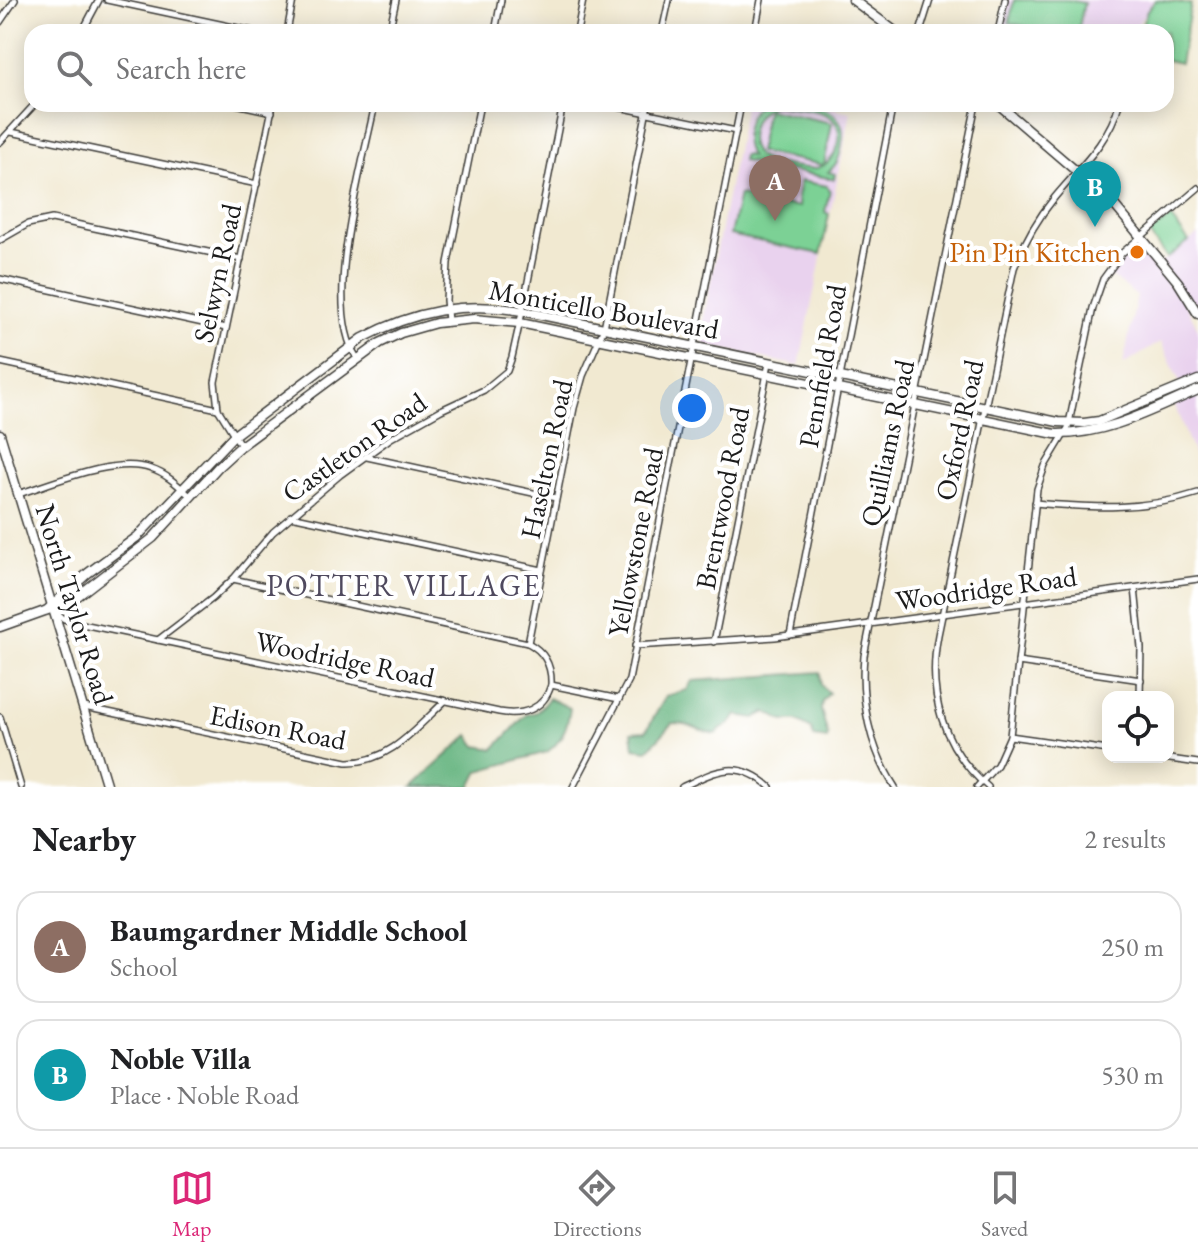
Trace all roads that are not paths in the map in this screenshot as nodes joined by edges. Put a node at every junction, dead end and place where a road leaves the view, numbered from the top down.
1 (15, 0) edge
2 (99, 0) edge
3 (107, 0) edge
4 (293, 0) edge
5 (396, 0) edge
6 (501, 0) edge
7 (583, 0) edge
8 (669, 0) edge
9 (761, 0) edge
10 (853, 0) edge
11 (930, 0) edge
12 (1005, 0) edge
13 (0, 22) edge
14 (86, 24) edge
15 (220, 24) edge
16 (288, 24) edge
17 (391, 24) edge
18 (496, 24) edge
19 (578, 24) edge
20 (664, 24) edge
21 (756, 24) edge
22 (885, 24) edge
23 (922, 24) edge
24 (1000, 24) edge
25 (28, 112) edge
26 (272, 112) edge
27 (373, 112) edge
28 (478, 112) edge
29 (561, 112) edge
30 (641, 112) edge
31 (740, 112) edge
32 (891, 112) edge
33 (974, 112) edge
34 (1007, 112) edge
35 (1116, 112) edge
36 (646, 113) junction
37 (736, 131) junction
38 (11, 132) junction
39 (0, 142) edge
40 (1077, 171) junction
41 (257, 184) junction
42 (1198, 188) edge
43 (1141, 236) junction
44 (0, 240) edge
45 (241, 259) junction
46 (0, 279) edge
47 (446, 309) junction
48 (1198, 314) edge
49 (521, 317) junction
50 (448, 321) junction
51 (226, 328) junction
52 (602, 334) junction
53 (350, 347) junction
54 (694, 347) junction
55 (357, 358) junction
56 (692, 359) junction
57 (0, 362) edge
58 (769, 363) junction
59 (767, 375) junction
60 (839, 377) junction
61 (1198, 380) edge
62 (1193, 389) edge
63 (839, 390) junction
64 (917, 394) junction
65 (914, 406) junction
66 (984, 408) junction
67 (218, 409) junction
68 (982, 420) junction
69 (1067, 428) junction
70 (0, 434) edge
71 (233, 436) junction
72 (241, 446) junction
73 (366, 457) junction
74 (182, 489) junction
75 (1198, 493) edge
76 (18, 494) junction
77 (191, 497) junction
78 (556, 498) junction
79 (1035, 503) junction
80 (290, 516) junction
81 (542, 570) junction
82 (233, 579) junction
83 (1198, 579) edge
84 (1135, 588) junction
85 (1024, 603) junction
86 (51, 608) junction
87 (942, 614) junction
88 (870, 624) junction
89 (0, 627) edge
90 (790, 635) junction
91 (158, 640) junction
92 (714, 642) junction
93 (528, 643) junction
94 (635, 646) junction
95 (1018, 662) junction
96 (1141, 680) junction
97 (551, 685) junction
98 (1140, 691) edge
99 (619, 700) junction
100 (445, 701) junction
101 (84, 707) junction
102 (0, 717) edge
103 (1010, 736) junction
104 (9, 747) junction
105 (1102, 749) edge
106 (1, 750) edge
107 (1174, 760) edge
108 (1198, 763) edge
109 (982, 785) edge
110 (21, 787) edge
111 (107, 787) edge
112 (573, 787) edge
113 (682, 787) edge
114 (770, 787) edge
115 (895, 787) edge

1 - 13 street
2 - 14 street
3 - 15 street
4 - 16 street
5 - 17 street
6 - 18 street
7 - 19 street
8 - 20 street
9 - 21 street
10 - 22 main road
11 - 23 street
12 - 24 street
25 - 38 street
26 - 41 street, Selwyn Road
27 - 53 street
28 - 47 street
29 - 49 street, Castleton Road
30 - 36 street
31 - 37 street, Yellowstone Road
32 - 60 street, Pennfield Road
33 - 64 street, Quilliams Road
34 - 40 main road
35 - 40 street, Oxford Road
36 - 37 street
36 - 52 street, Haselton Road
37 - 54 street, Yellowstone Road
38 - 39 street
38 - 41 street
40 - 43 main road
40 - 66 street, Oxford Road
41 - 45 street, Selwyn Road
42 - 43 street
43 - 48 main road
43 - 69 street
44 - 45 street
45 - 51 street, Selwyn Road
46 - 51 street
47 - 49 main road, Monticello Boulevard
47 - 50 street
47 - 53 main road, Monticello Boulevard
49 - 50 main road, Monticello Boulevard
49 - 52 main road, Monticello Boulevard
49 - 73 street, Castleton Road
50 - 55 main road, Monticello Boulevard
51 - 67 street, Selwyn Road
52 - 54 main road, Monticello Boulevard
52 - 56 main road, Monticello Boulevard
52 - 78 street, Haselton Road
53 - 55 street
53 - 71 main road, Monticello Boulevard
54 - 56 street, Yellowstone Road
54 - 58 main road, Monticello Boulevard
55 - 72 main road, Monticello Boulevard
56 - 59 main road, Monticello Boulevard
56 - 94 street, Yellowstone Road
57 - 67 street
58 - 59 street, Brentwood Road
58 - 60 main road, Monticello Boulevard
59 - 63 main road, Monticello Boulevard
59 - 92 street, Brentwood Road
60 - 63 street, Pennfield Road
60 - 64 main road, Monticello Boulevard
61 - 62 main road, Monticello Boulevard
62 - 69 main road, Monticello Boulevard
63 - 65 main road, Monticello Boulevard
63 - 90 street, Pennfield Road
64 - 65 street, Quilliams Road
64 - 66 main road, Monticello Boulevard
65 - 68 main road, Monticello Boulevard
65 - 88 street, Quilliams Road
66 - 68 street, Oxford Road
66 - 69 main road, Monticello Boulevard
67 - 71 street, Selwyn Road
68 - 69 main road, Monticello Boulevard
68 - 87 street, Oxford Road
69 - 79 street
70 - 76 main road, North Taylor Road
71 - 72 street, Selwyn Road
71 - 74 main road, Monticello Boulevard
72 - 77 main road, Monticello Boulevard
73 - 78 street
73 - 80 street, Castleton Road
74 - 76 street
74 - 77 street
74 - 86 main road, Monticello Boulevard
75 - 79 street
76 - 86 main road, North Taylor Road
77 - 86 main road, Monticello Boulevard
78 - 81 street, Haselton Road
79 - 85 street
80 - 81 street
80 - 82 street, Castleton Road
81 - 93 street, Haselton Road
82 - 91 street, Castleton Road
82 - 93 street
83 - 84 street, Woodridge Road
84 - 85 street, Woodridge Road
84 - 96 street
85 - 87 street, Woodridge Road
85 - 95 street
86 - 89 main road, Monticello Boulevard
86 - 91 street, Woodridge Road
86 - 101 main road, North Taylor Road
87 - 88 street, Woodridge Road
87 - 109 street, Oxford Road
88 - 90 street, Woodridge Road
88 - 115 street, Quilliams Road
90 - 92 street, Woodridge Road
91 - 100 street, Woodridge Road
92 - 94 street, Woodridge Road
93 - 97 street
94 - 99 street, Yellowstone Road
95 - 96 street
95 - 103 street
96 - 98 street
97 - 99 street
97 - 100 street, Woodridge Road
99 - 112 street, Yellowstone Road
100 - 101 street, Edison Road
101 - 111 main road, North Taylor Road
102 - 104 street
103 - 105 street
103 - 109 street
104 - 106 street
104 - 110 street
107 - 108 street
113 - 114 street

